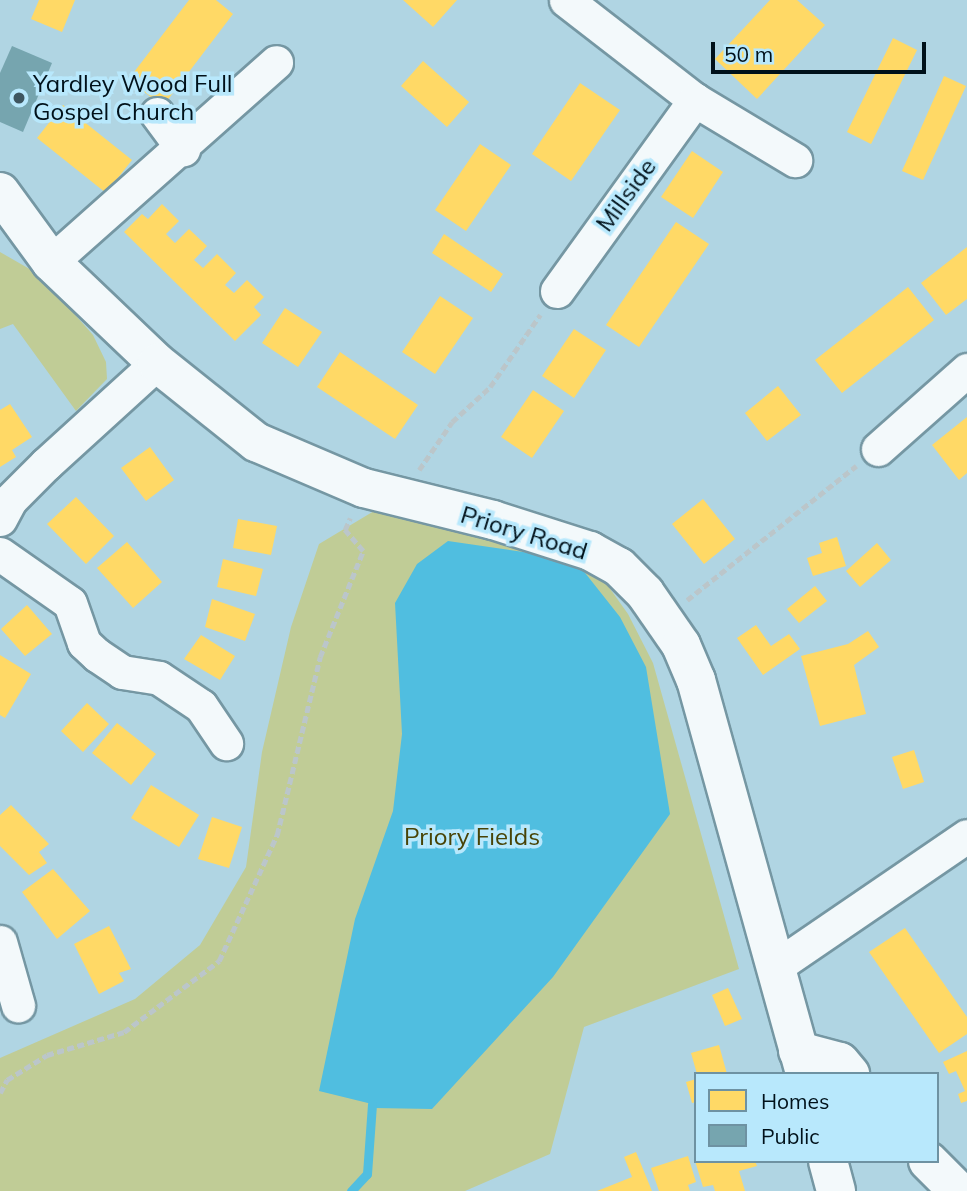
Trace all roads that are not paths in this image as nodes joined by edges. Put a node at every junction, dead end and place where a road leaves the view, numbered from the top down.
1 (566, 0) edge
2 (276, 62) dead end
3 (695, 100) junction
4 (157, 114) dead end
5 (183, 149) junction
6 (795, 160) dead end
7 (0, 192) edge
8 (0, 239) edge
9 (51, 262) junction
10 (557, 291) road end
11 (157, 363) junction
12 (967, 370) edge
13 (878, 449) road end
14 (0, 519) edge
15 (0, 554) edge
16 (226, 743) dead end
17 (967, 836) edge
18 (0, 942) edge
19 (775, 967) junction
20 (18, 1004) dead end
21 (801, 1062) edge
22 (848, 1072) edge
23 (829, 1163) edge
24 (930, 1163) edge
25 (836, 1191) edge
26 (958, 1191) edge

1 - 3 street
2 - 5 street
3 - 6 street
3 - 10 street, Millside
4 - 5 street
5 - 9 street
7 - 9 street, Priory Road
8 - 9 street, Priory Road
9 - 11 street, Priory Road
11 - 14 street
11 - 19 street, Priory Road
12 - 13 street
15 - 16 street
17 - 19 street
18 - 20 street
19 - 21 street, Priory Road
21 - 22 street, Priory Road
23 - 25 street
24 - 26 street

